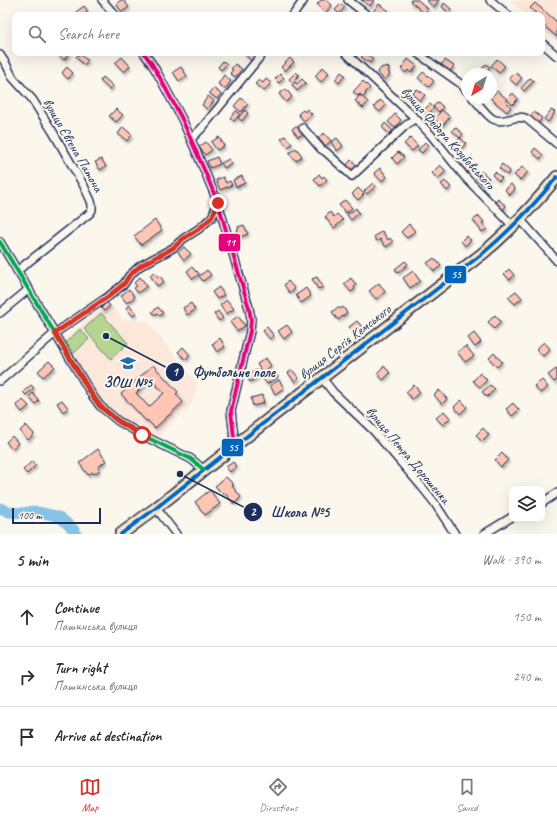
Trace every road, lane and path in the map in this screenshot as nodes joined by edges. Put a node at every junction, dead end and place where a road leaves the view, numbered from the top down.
1 (102, 0) edge
2 (304, 0) edge
3 (348, 0) edge
4 (490, 0) edge
5 (112, 12) edge
6 (297, 12) edge
7 (362, 12) edge
8 (504, 12) edge
9 (545, 46) edge
10 (0, 55) edge
11 (146, 56) edge
12 (261, 56) edge
13 (349, 56) edge
14 (421, 56) edge
15 (557, 56) edge
16 (461, 84) edge
17 (478, 104) edge
18 (415, 118) junction
19 (303, 128) dead end
20 (191, 139) junction
21 (557, 144) edge
22 (557, 177) edge
23 (218, 203) junction
24 (517, 222) junction
25 (0, 242) edge
26 (557, 261) edge
27 (17, 271) junction
28 (28, 289) junction
29 (0, 313) edge
30 (55, 333) junction
31 (322, 378) junction
32 (0, 381) edge
33 (235, 446) junction
34 (204, 470) junction
35 (557, 493) edge
36 (545, 501) edge
37 (156, 508) junction
38 (509, 519) edge
39 (121, 534) edge
40 (176, 534) edge
41 (455, 534) edge
42 (484, 534) edge

1 - 5 street
2 - 6 street
3 - 7 street
4 - 8 street
9 - 15 street
10 - 27 street, вулиця Євгена Патона
11 - 20 street
12 - 20 street
13 - 18 street, вулиця Федора Козубовського
14 - 16 street
17 - 21 street
18 - 19 street
18 - 24 street, вулиця Федора Козубовського
20 - 23 street
22 - 24 highway, вулиця Сергія Кемського
23 - 30 street
23 - 33 street
24 - 26 street, вулиця Федора Козубовського
24 - 31 highway, вулиця Сергія Кемського
25 - 27 street
27 - 28 street
28 - 29 street
28 - 30 street
30 - 32 street
30 - 34 street
31 - 33 highway, вулиця Сергія Кемського
31 - 41 street, вулиця Петра Дорошенка
33 - 34 highway, вулиця Сергія Кемського
34 - 37 highway, вулиця Сергія Кемського
35 - 36 street
37 - 39 highway, вулиця Сергія Кемського
37 - 40 street
38 - 42 street

